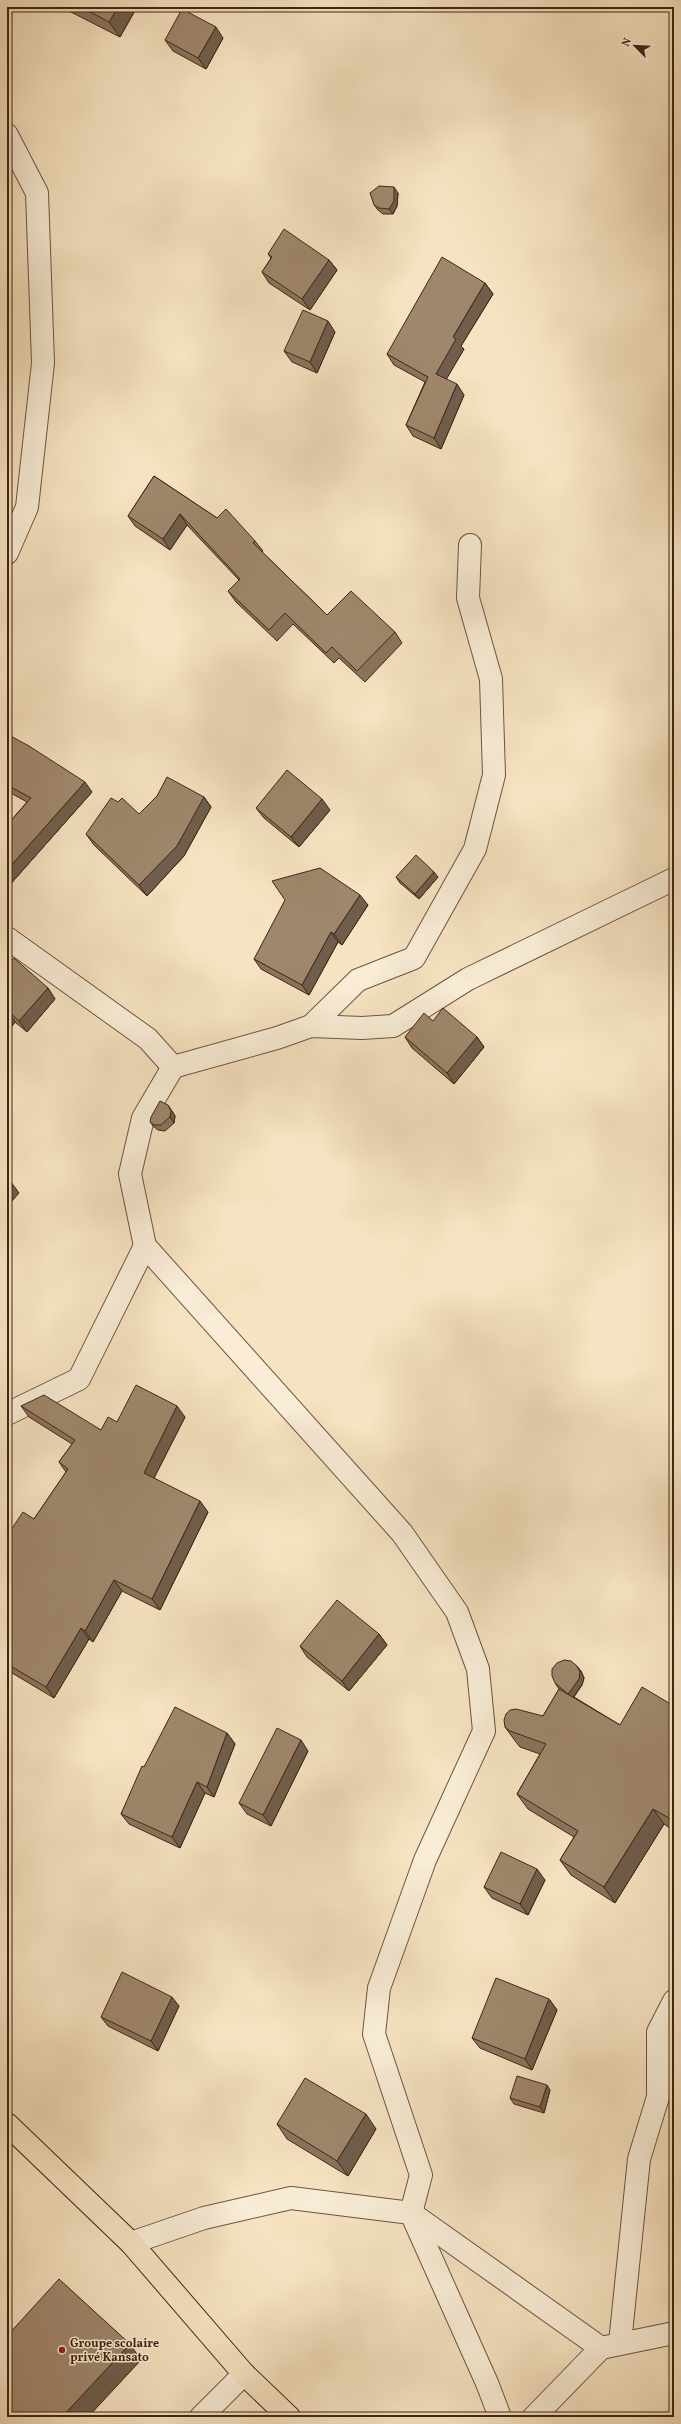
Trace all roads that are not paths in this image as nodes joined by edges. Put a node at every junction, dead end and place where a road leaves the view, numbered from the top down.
1 (7, 135) edge
2 (470, 545) dead end
3 (7, 553) edge
4 (674, 879) edge
5 (7, 938) edge
6 (311, 1026) junction
7 (173, 1067) junction
8 (145, 1246) junction
9 (7, 1414) edge
10 (674, 2001) edge
11 (7, 2124) edge
12 (411, 2213) junction
13 (131, 2243) junction
14 (674, 2333) edge
15 (611, 2346) junction
16 (244, 2374) junction
17 (201, 2417) edge
18 (288, 2417) edge
19 (500, 2417) edge
20 (534, 2417) edge

1 - 3 street
2 - 6 street
4 - 6 street
5 - 7 street
6 - 7 street
7 - 8 street
8 - 9 street
8 - 12 street
10 - 15 street
11 - 13 main road
12 - 13 street
12 - 15 street
12 - 19 street
13 - 16 main road
14 - 15 street
15 - 20 street
16 - 17 street
16 - 18 main road

